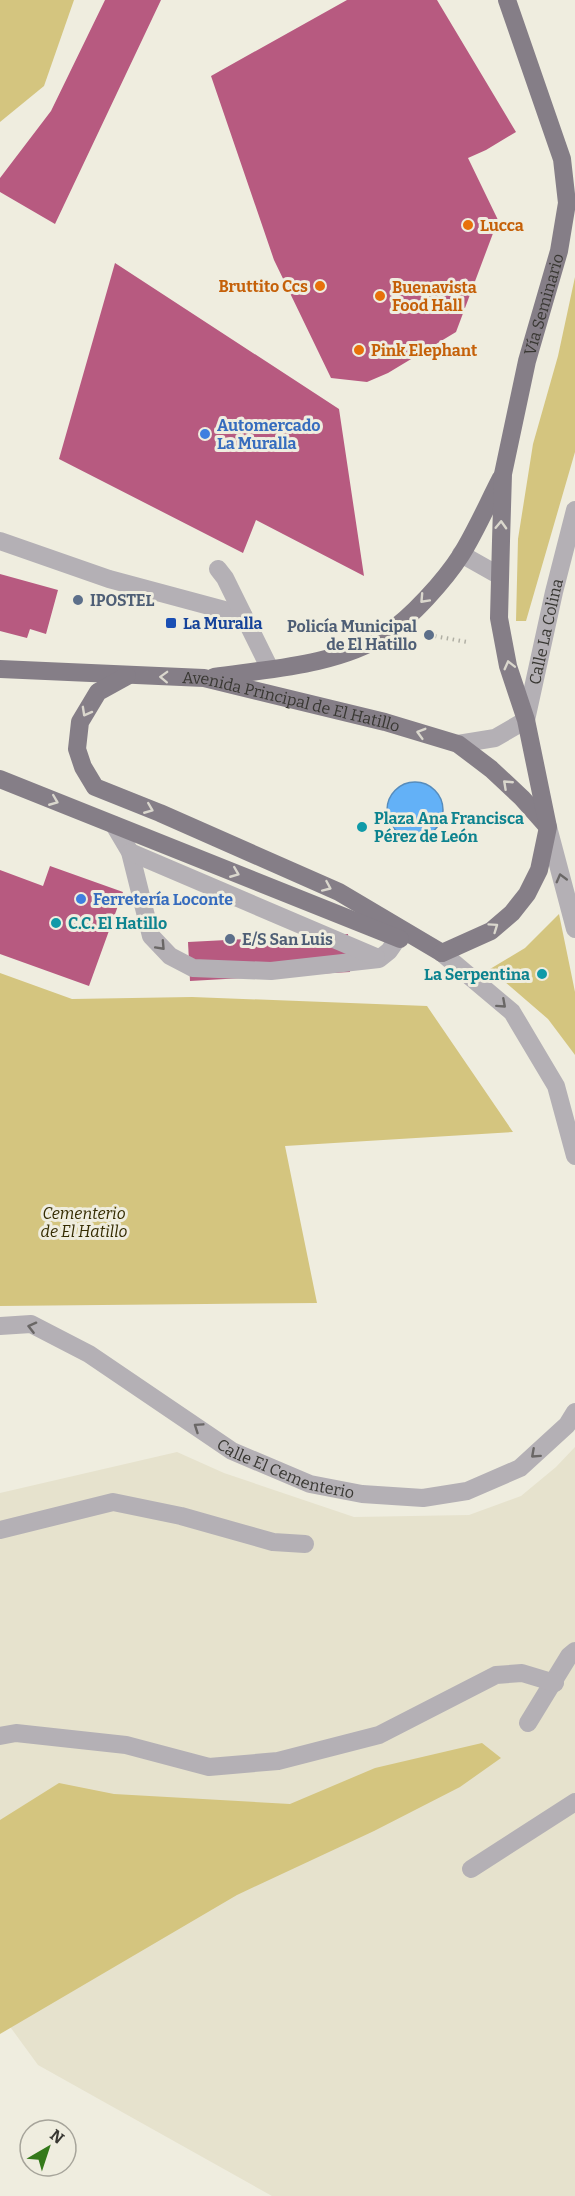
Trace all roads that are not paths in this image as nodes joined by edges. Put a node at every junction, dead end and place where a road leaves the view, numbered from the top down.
1 (507, 0) edge
2 (503, 474) junction
3 (575, 510) edge
4 (0, 541) edge
5 (461, 554) junction
6 (218, 569) dead end
7 (500, 576) junction
8 (243, 615) junction
9 (0, 669) edge
10 (270, 669) junction
11 (129, 675) junction
12 (204, 678) junction
13 (526, 720) junction
14 (458, 744) junction
15 (0, 779) edge
16 (114, 825) junction
17 (548, 826) junction
18 (130, 852) junction
19 (574, 920) edge
20 (398, 938) junction
21 (442, 952) junction
22 (379, 958) junction
23 (575, 1156) edge
24 (0, 1326) edge
25 (575, 1412) edge
26 (0, 1530) edge
27 (305, 1544) dead end
28 (575, 1651) edge
29 (555, 1683) junction
30 (528, 1723) dead end
31 (0, 1736) edge
32 (575, 1802) edge
33 (471, 1869) dead end

1 - 2 main road, Vía Seminario
2 - 5 main road
7 -> 2 main road
3 - 13 street, Calle La Colina
4 - 8 street
5 - 7 street
5 -> 10 main road
6 - 8 street
13 -> 7 main road
8 - 10 street
9 - 11 main road, Avenida Principal de El Hatillo
10 - 12 main road
12 -> 11 main road, Avenida Principal de El Hatillo
11 -> 21 main road
14 -> 12 main road, Avenida Principal de El Hatillo
13 - 14 street
13 - 17 main road
17 -> 14 main road, Avenida Principal de El Hatillo
15 -> 16 main road
16 - 18 street
16 -> 20 main road
19 -> 17 street
21 -> 17 main road
18 - 22 street
18 -> 22 street
20 - 21 main road
20 - 22 street
21 -> 23 street
25 -> 24 street, Calle El Cementerio
26 - 27 street
28 - 29 street
29 - 30 street
29 - 31 street
32 - 33 street

